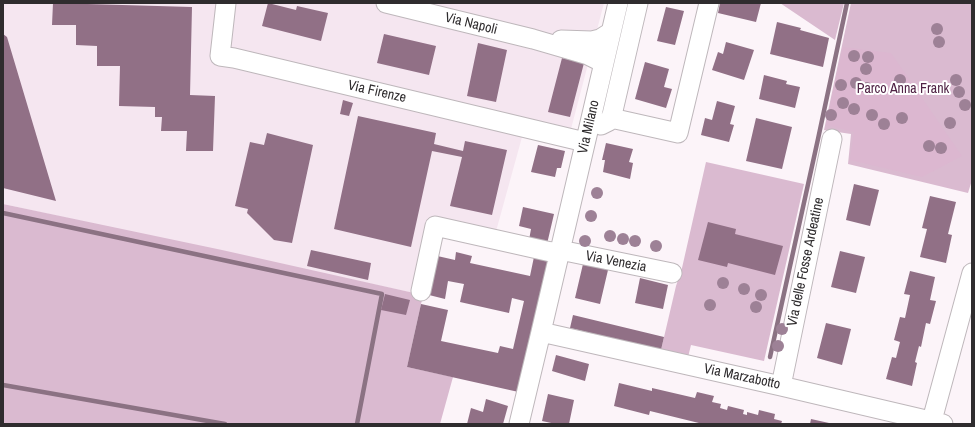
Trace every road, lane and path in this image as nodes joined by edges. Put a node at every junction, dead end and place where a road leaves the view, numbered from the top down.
1 (226, 3) edge
2 (386, 3) edge
3 (618, 3) edge
4 (638, 3) edge
5 (709, 3) edge
6 (611, 32) junction
7 (533, 39) junction
8 (604, 63) junction
9 (611, 118) junction
10 (587, 135) junction
11 (832, 139) dead end
12 (560, 250) junction
13 (672, 273) dead end
14 (972, 273) edge
15 (421, 291) dead end
16 (541, 332) junction
17 (781, 386) junction
18 (936, 423) edge
19 (519, 424) edge

1 - 10 street, Via Firenze
2 - 7 street, Via Napoli
3 - 6 street, Via Milano
4 - 9 street
5 - 9 street
6 - 7 street, Via Napoli
6 - 8 street, Via Milano
7 - 8 street, Via Napoli
8 - 10 street, Via Milano
9 - 10 street
10 - 12 street, Via Milano
11 - 17 street, Via delle Fosse Ardeatine
12 - 13 street, Via Venezia
12 - 15 street
12 - 16 street, Via Milano
14 - 18 street
16 - 17 street, Via Marzabotto
16 - 19 street, Via Milano
17 - 18 street, Via Marzabotto

